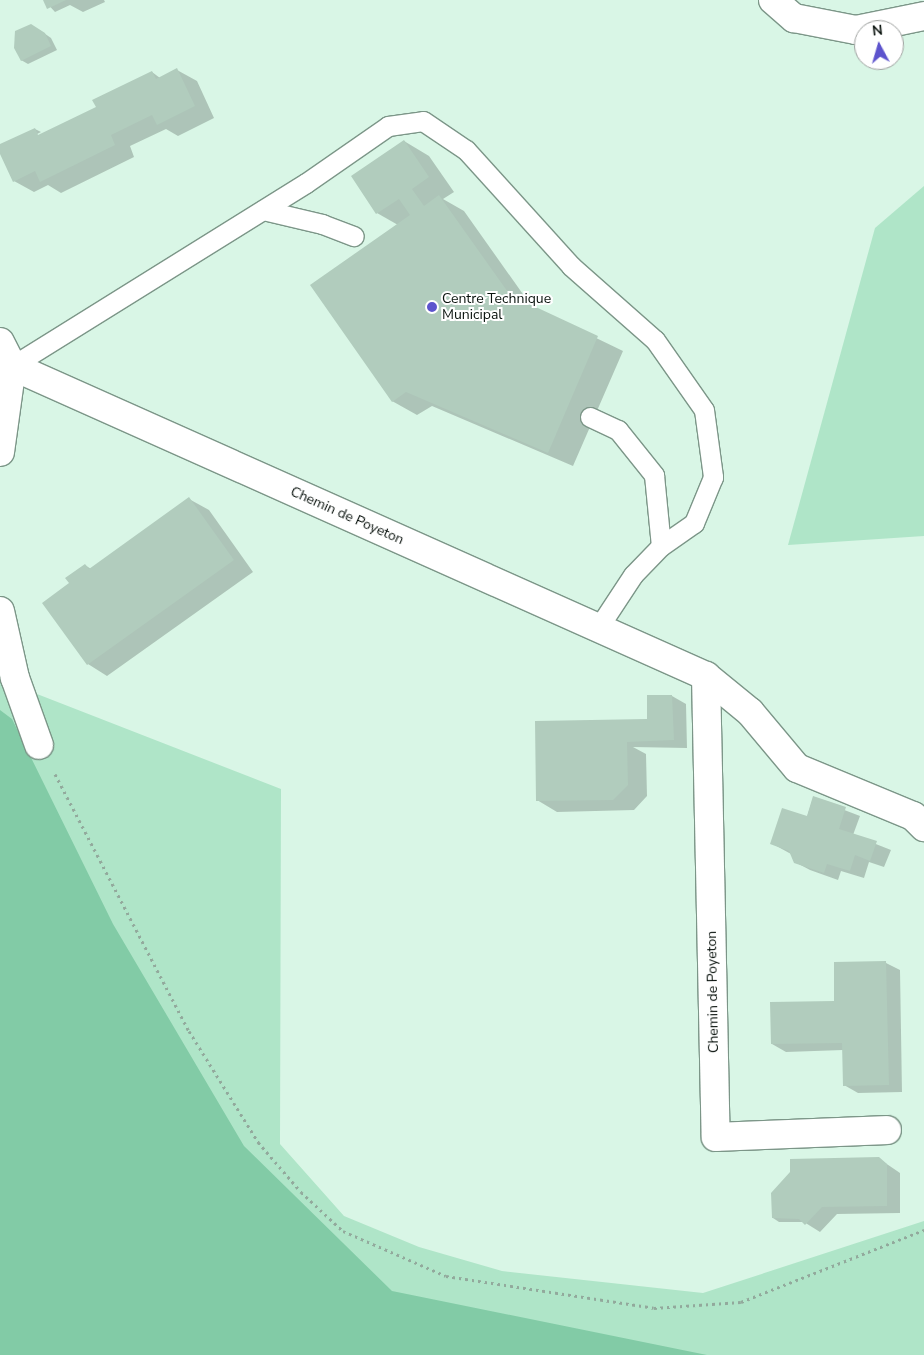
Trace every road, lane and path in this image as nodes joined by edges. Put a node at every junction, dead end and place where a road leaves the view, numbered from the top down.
1 (773, 0) edge
2 (924, 16) edge
3 (263, 210) junction
4 (354, 236) dead end
5 (0, 342) edge
6 (12, 366) junction
7 (590, 417) dead end
8 (0, 452) edge
9 (662, 546) junction
10 (0, 611) edge
11 (598, 628) junction
12 (706, 676) junction
13 (39, 745) joint
14 (924, 827) edge
15 (887, 1130) dead end
16 (924, 1230) edge

1 - 2 street
3 - 4 lane
3 - 6 lane
3 - 9 lane
5 - 6 street
6 - 8 street
6 - 11 street, Chemin de Poyeton
7 - 9 lane
9 - 11 lane
10 - 13 street
11 - 12 street, Chemin de Poyeton
12 - 14 street, Chemin de Poyeton
12 - 15 street, Chemin de Poyeton
13 - 16 path

